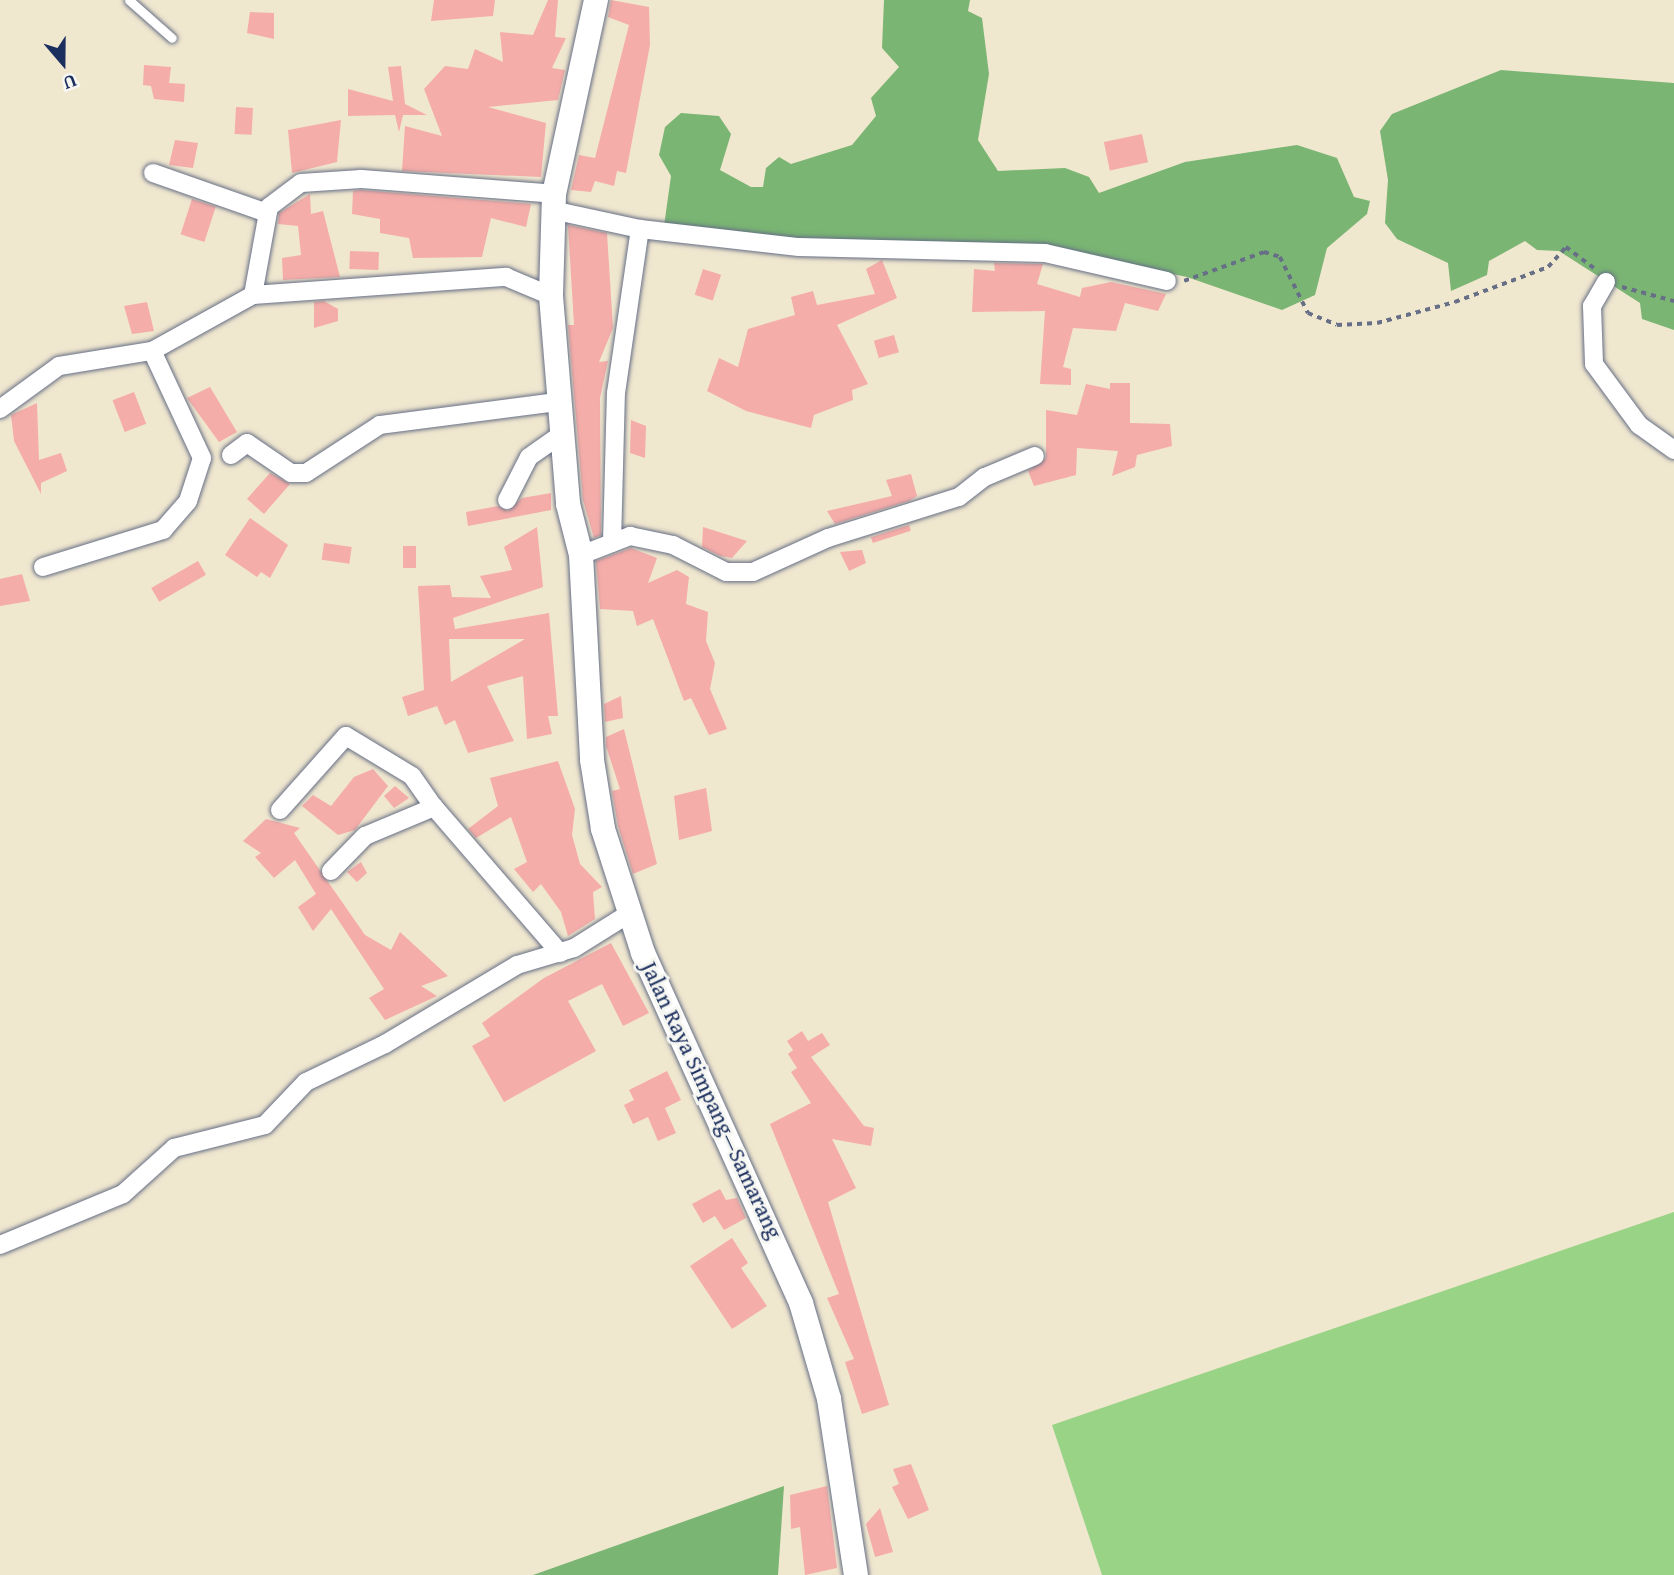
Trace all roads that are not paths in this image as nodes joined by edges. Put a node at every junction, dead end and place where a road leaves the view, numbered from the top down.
1 (129, 0) edge
2 (596, 0) edge
3 (172, 38) dead end
4 (153, 173) dead end
5 (553, 202) junction
6 (267, 213) junction
7 (640, 229) junction
8 (1167, 281) road end
9 (1606, 282) road end
10 (253, 295) junction
11 (551, 296) junction
12 (152, 351) junction
13 (558, 401) junction
14 (0, 409) edge
15 (561, 435) junction
16 (1674, 450) edge
17 (231, 456) dead end
18 (1035, 456) dead end
19 (507, 500) dead end
20 (612, 543) junction
21 (581, 555) junction
22 (43, 567) dead end
23 (434, 807) junction
24 (279, 810) dead end
25 (331, 872) dead end
26 (630, 913) junction
27 (560, 953) junction
28 (0, 1245) edge
29 (856, 1575) edge

1 - 3 lane
2 - 5 main road, Jalan Raya Simpang—Samarang
4 - 6 street
5 - 6 street
5 - 7 street
5 - 11 main road, Jalan Raya Simpang—Samarang
6 - 10 street
7 - 8 street
7 - 20 street
9 - 16 street
10 - 11 street
10 - 12 street
11 - 13 main road, Jalan Raya Simpang—Samarang
12 - 14 street
12 - 22 street
13 - 15 main road, Jalan Raya Simpang—Samarang
13 - 17 street
15 - 19 street
15 - 21 main road, Jalan Raya Simpang—Samarang
18 - 20 street
20 - 21 street
21 - 26 main road, Jalan Raya Simpang—Samarang
23 - 24 street
23 - 25 street
23 - 27 street
26 - 27 street
26 - 29 main road, Jalan Raya Simpang—Samarang
27 - 28 street

